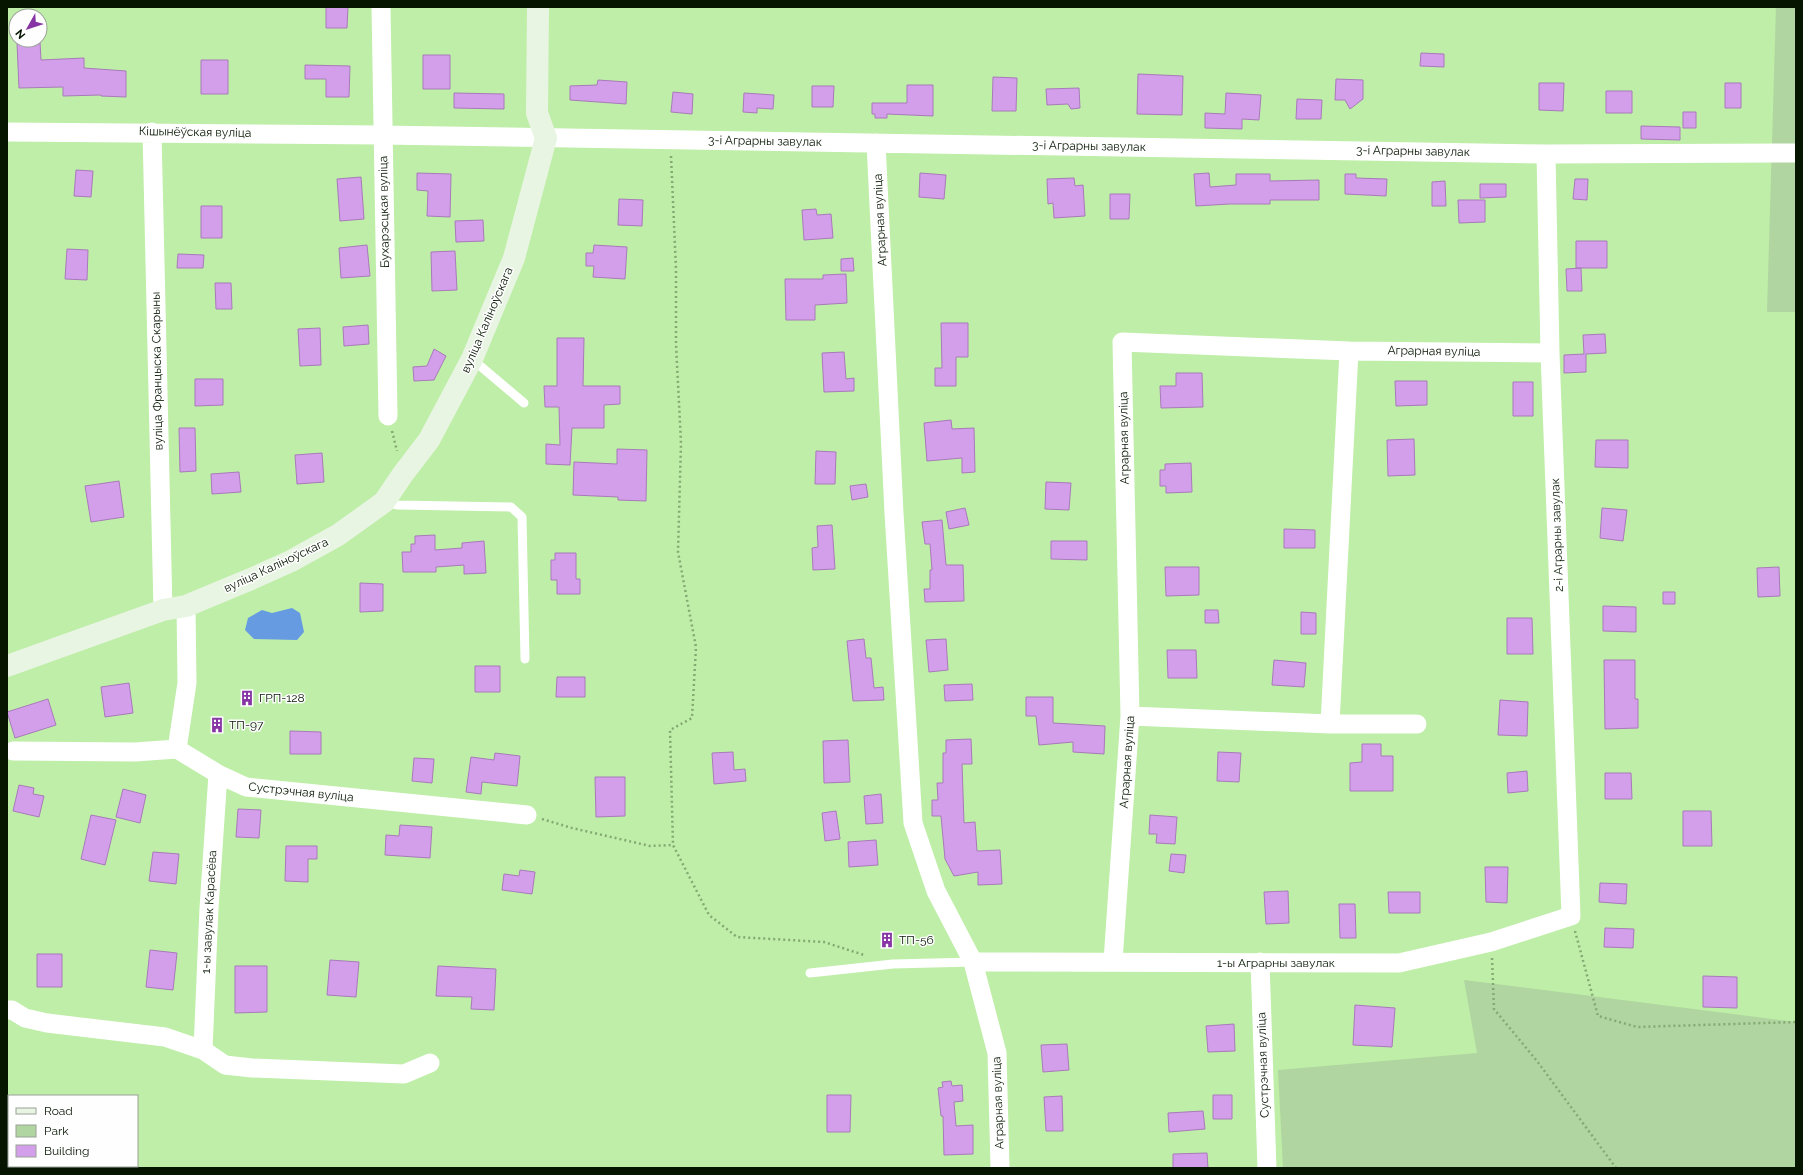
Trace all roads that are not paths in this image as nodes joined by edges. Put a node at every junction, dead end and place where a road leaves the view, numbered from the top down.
1 (381, 7) edge
2 (538, 7) edge
3 (7, 132) edge
4 (152, 132) junction
5 (382, 135) junction
6 (546, 138) junction
7 (876, 143) junction
8 (1796, 153) edge
9 (1546, 154) junction
10 (1349, 351) junction
11 (1550, 352) junction
12 (472, 359) junction
13 (524, 403) dead end
14 (388, 416) road end
15 (384, 502) junction
16 (186, 606) junction
17 (163, 610) junction
18 (525, 659) dead end
19 (7, 666) edge
20 (1130, 716) junction
21 (1330, 724) junction
22 (1416, 724) dead end
23 (177, 749) junction
24 (13, 751) dead end
25 (218, 774) junction
26 (527, 814) road end
27 (1571, 916) joint
28 (1113, 961) junction
29 (973, 962) junction
30 (1260, 962) junction
31 (810, 973) dead end
32 (7, 1010) edge
33 (203, 1050) junction
34 (430, 1063) dead end
35 (1000, 1168) edge
36 (1267, 1168) edge

1 - 5 street, Бухарэсцкая вуліца
2 - 6 main road
3 - 4 street, Кішынёўская вуліца
4 - 5 street, Кішынёўская вуліца
4 - 17 street, вуліца Францыска Скарыны
5 - 6 street, 3-і Аграрны завулак
5 - 14 street, Бухарэсцкая вуліца
6 - 7 street, 3-і Аграрны завулак
6 - 12 main road, вуліца Каліноўскага
7 - 9 street, 3-і Аграрны завулак
7 - 29 street, Аграрная вуліца
8 - 9 street, 3-і Аграрны завулак
9 - 11 street, 2-і Аграрны завулак
10 - 11 street, Аграрная вуліца
10 - 20 street, Аграрная вуліца
10 - 21 street
11 - 27 street, 2-і Аграрны завулак
12 - 13 lane
12 - 15 main road, вуліца Каліноўскага
15 - 16 main road, вуліца Каліноўскага
15 - 18 lane
16 - 17 main road, вуліца Каліноўскага
16 - 23 street
17 - 19 main road, вуліца Каліноўскага
20 - 21 street
20 - 28 street, Аграрная вуліца
21 - 22 street
23 - 24 street
23 - 25 street, Сустрэчная вуліца
25 - 26 street, Сустрэчная вуліца
25 - 33 street, 1-ы завулак Карасёва
27 - 30 street, 1-ы Аграрны завулак
28 - 29 street, 1-ы Аграрны завулак
28 - 30 street, 1-ы Аграрны завулак
29 - 31 lane
29 - 35 street, Аграрная вуліца
30 - 36 street, Сустрэчная вуліца
32 - 33 street
33 - 34 street

